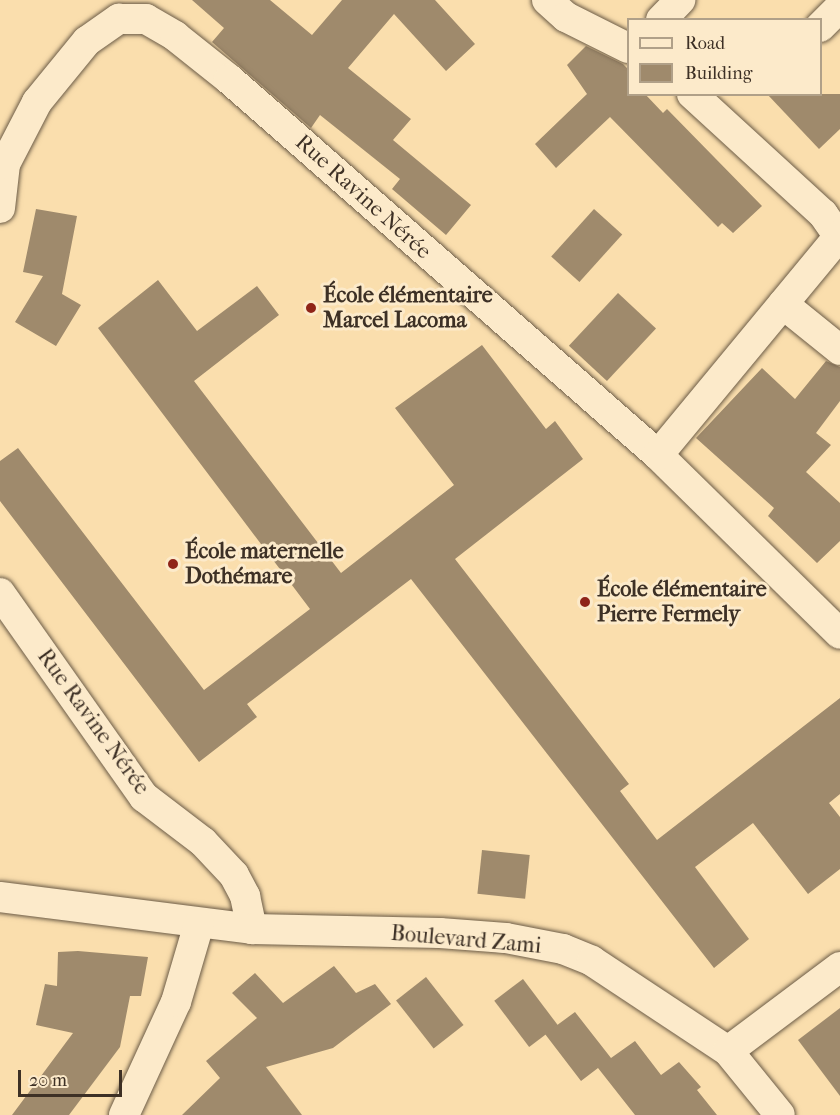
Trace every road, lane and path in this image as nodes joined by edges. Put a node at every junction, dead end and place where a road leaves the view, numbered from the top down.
1 (547, 0) edge
2 (680, 0) edge
3 (840, 7) edge
4 (663, 18) edge
5 (822, 25) edge
6 (627, 48) edge
7 (694, 96) edge
8 (0, 208) edge
9 (839, 236) edge
10 (783, 304) junction
11 (840, 350) edge
12 (658, 455) junction
13 (0, 593) edge
14 (840, 634) edge
15 (0, 897) edge
16 (199, 924) junction
17 (252, 929) junction
18 (840, 968) edge
19 (728, 1051) junction
20 (124, 1115) edge
21 (780, 1115) edge

1 - 6 street
2 - 4 street
3 - 5 street
7 - 9 street
8 - 12 street, Rue Ravine Nérée
9 - 10 street
10 - 11 street
10 - 12 street
12 - 14 street, Rue Ravine Nérée
13 - 17 street, Rue Ravine Nérée
15 - 16 street, Boulevard Zami
16 - 17 street, Boulevard Zami
16 - 20 street
17 - 19 street, Boulevard Zami
18 - 19 street
19 - 21 street, Boulevard Zami

